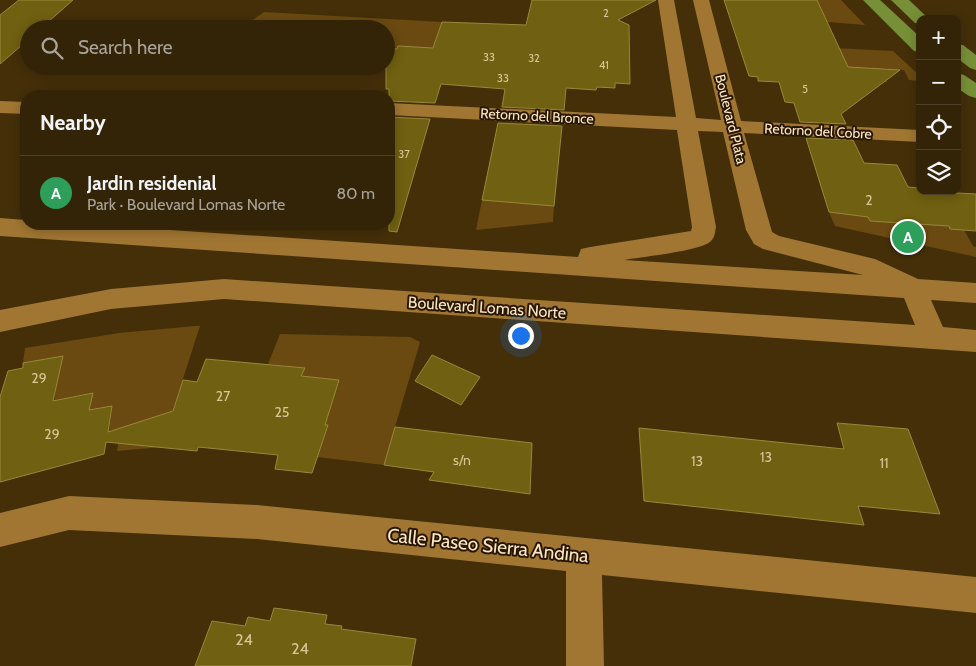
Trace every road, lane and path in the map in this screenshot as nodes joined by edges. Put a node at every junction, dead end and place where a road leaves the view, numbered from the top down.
1 (666, 0) edge
2 (700, 0) edge
3 (871, 0) edge
4 (899, 0) edge
5 (916, 15) edge
6 (916, 43) edge
7 (961, 52) edge
8 (976, 64) edge
9 (961, 82) edge
10 (976, 92) edge
11 (0, 106) edge
12 (20, 108) edge
13 (395, 109) edge
14 (686, 124) junction
15 (733, 127) junction
16 (916, 136) edge
17 (0, 227) edge
18 (20, 228) edge
19 (44, 230) edge
20 (540, 264) junction
21 (913, 288) junction
22 (976, 293) edge
23 (0, 321) edge
24 (934, 338) junction
25 (976, 341) edge
26 (0, 530) edge
27 (584, 554) junction
28 (976, 595) edge
29 (585, 666) edge

1 - 14 street
2 - 15 street, Boulevard Plata
3 - 6 main road
4 - 5 main road
7 - 8 main road
9 - 10 main road
11 - 12 street
13 - 14 street, Retorno del Bronce
14 - 15 street, Retorno del Cobre
14 - 20 street
15 - 16 street, Retorno del Cobre
15 - 21 street, Boulevard Plata
17 - 18 street
19 - 20 street
20 - 21 street
21 - 22 street
21 - 24 street
23 - 24 street, Boulevard Lomas Norte
24 - 25 street, Boulevard Lomas Norte
26 - 27 street, Calle Paseo Sierra Andina
27 - 28 street, Calle Paseo Sierra Andina
27 - 29 street

